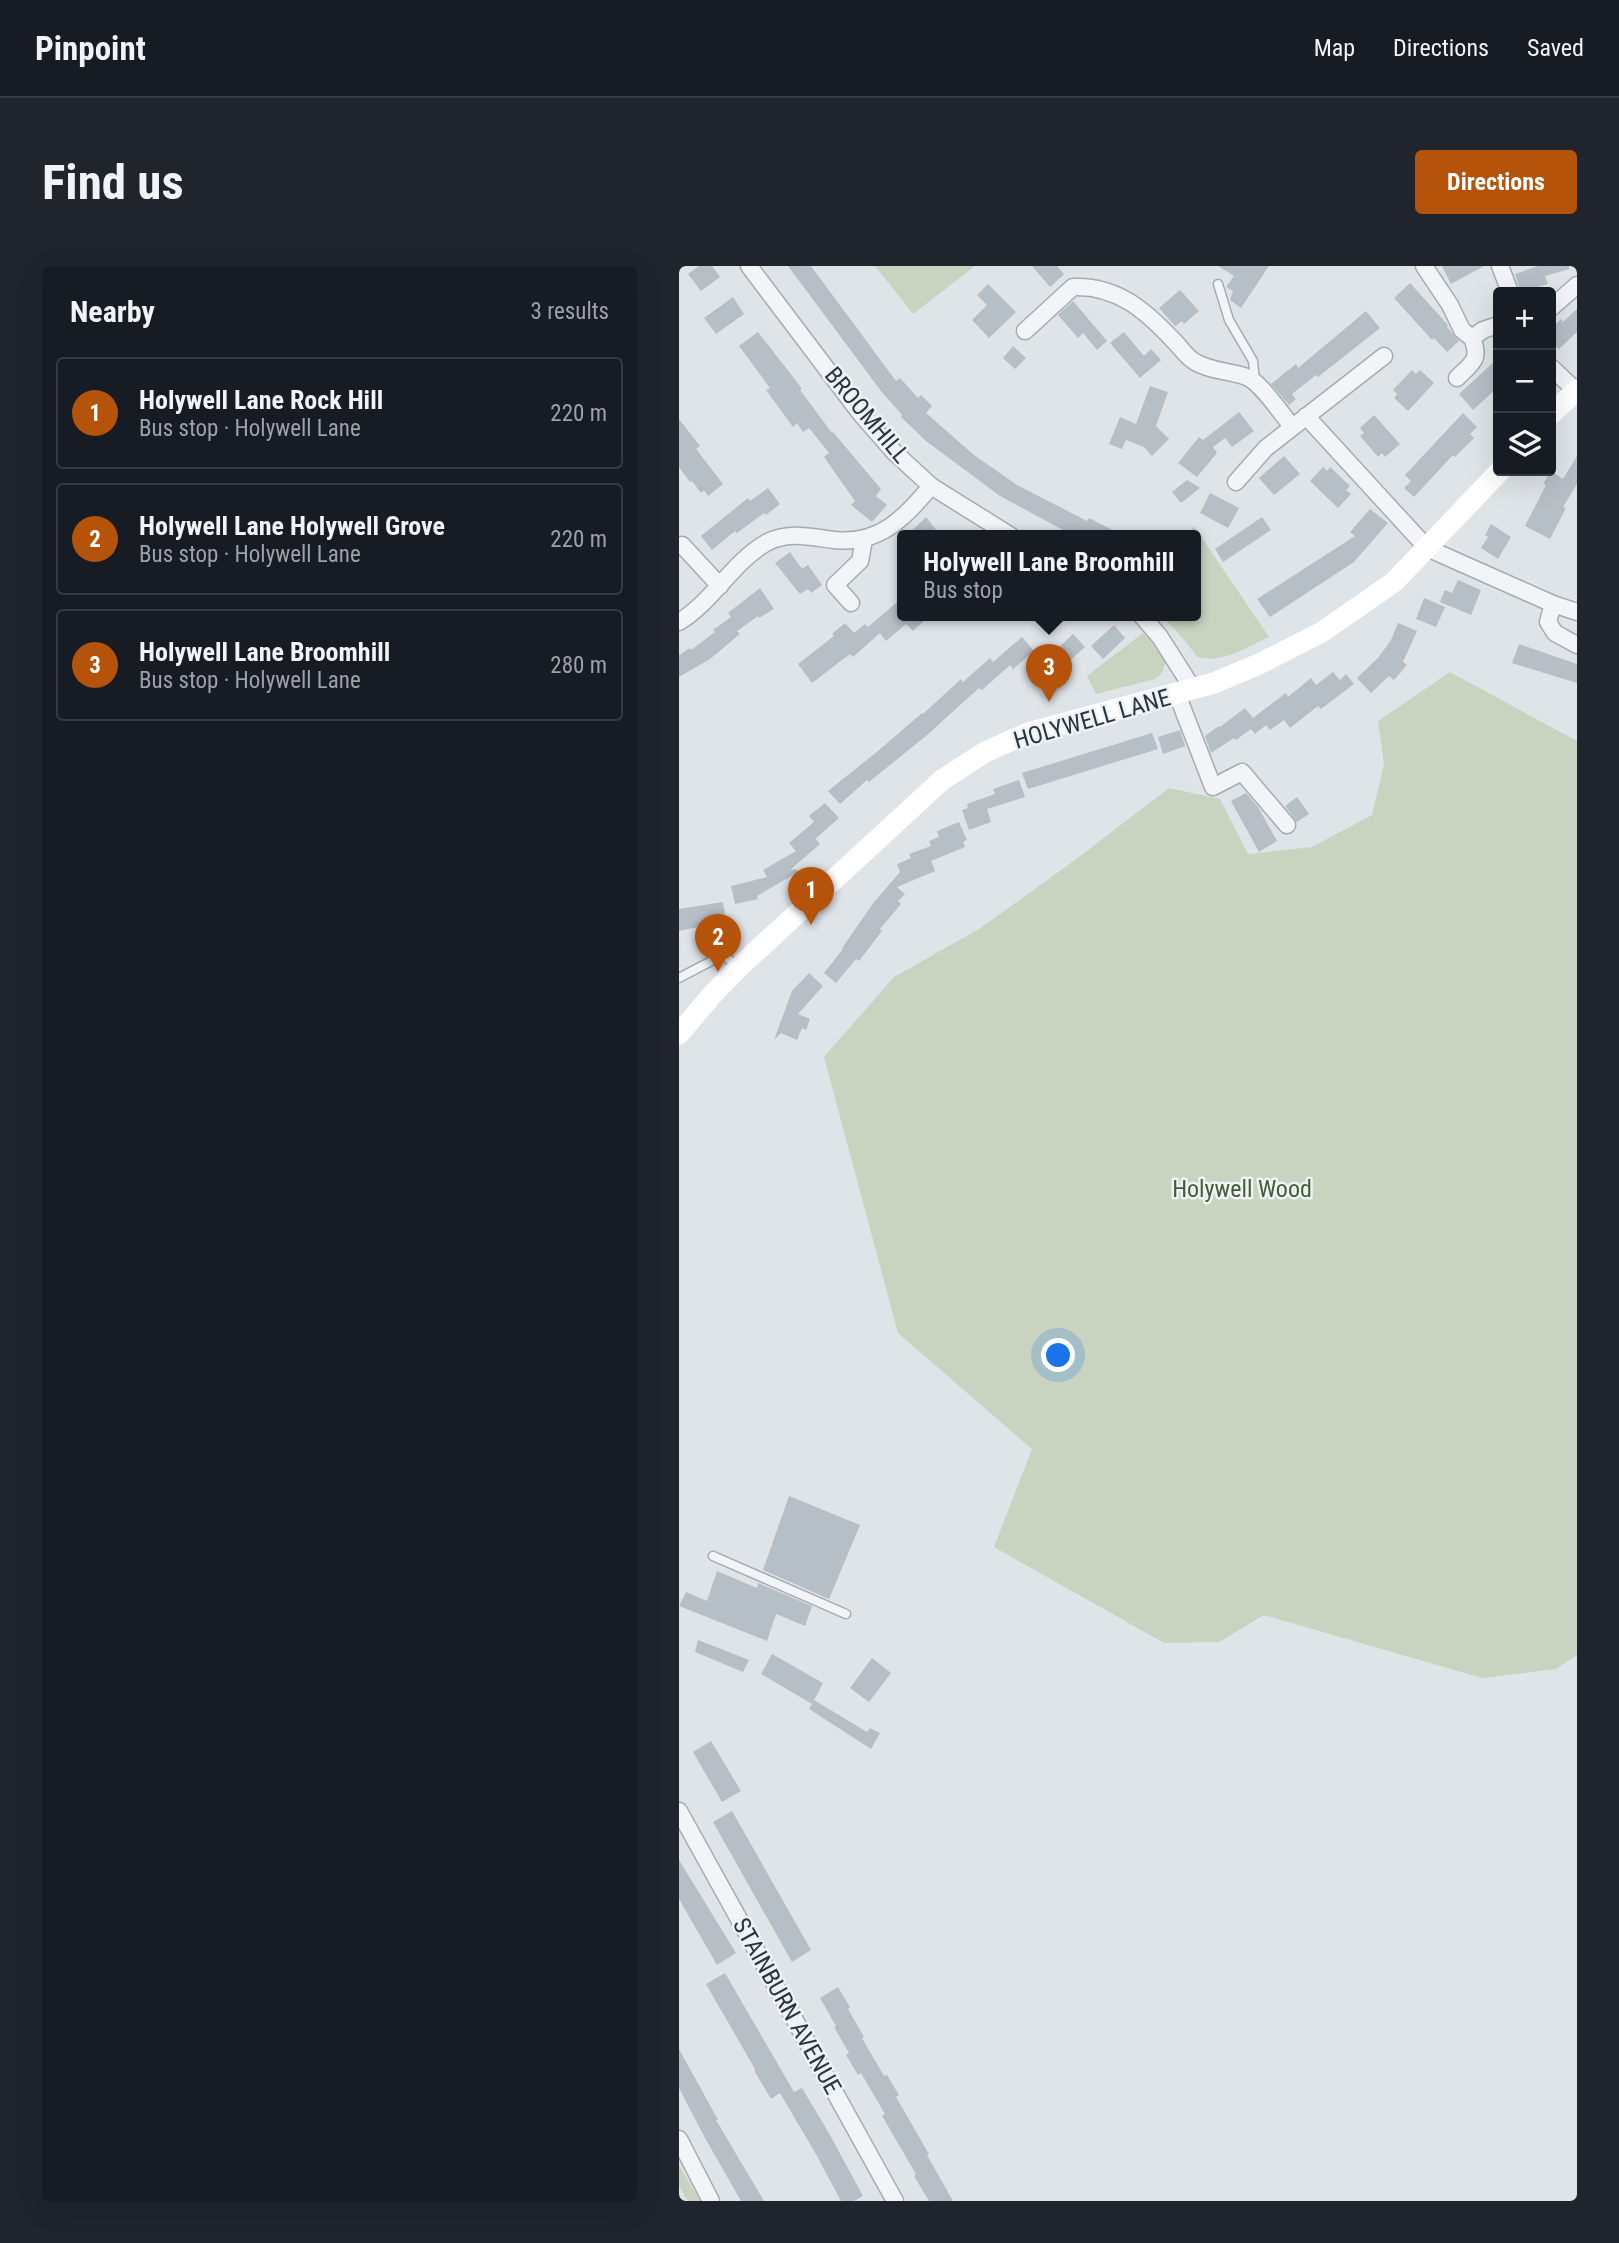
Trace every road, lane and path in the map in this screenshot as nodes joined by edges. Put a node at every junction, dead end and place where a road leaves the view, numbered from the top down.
1 (749, 266) edge
2 (1500, 266) edge
3 (1424, 267) edge
4 (1218, 284) dead end
5 (1577, 285) edge
6 (1508, 287) edge
7 (1556, 304) edge
8 (1493, 327) edge
9 (1025, 331) dead end
10 (1472, 338) junction
11 (1384, 356) dead end
12 (1556, 372) edge
13 (1457, 378) dead end
14 (1255, 382) junction
15 (1576, 390) edge
16 (1552, 413) edge
17 (1306, 416) junction
18 (1292, 426) junction
19 (1495, 476) edge
20 (1235, 482) dead end
21 (931, 486) junction
22 (1001, 530) edge
23 (864, 540) junction
24 (684, 544) edge
25 (1427, 548) junction
26 (720, 586) junction
27 (851, 603) dead end
28 (1553, 604) junction
29 (1577, 612) edge
30 (1146, 621) edge
31 (679, 622) edge
32 (1577, 645) edge
33 (1185, 692) junction
34 (1287, 825) dead end
35 (739, 968) junction
36 (679, 978) edge
37 (680, 1030) edge
38 (713, 1556) dead end
39 (846, 1614) dead end
40 (679, 1811) edge
41 (679, 2138) edge
42 (711, 2201) edge
43 (895, 2201) edge

1 - 21 street, BROOMHILL
2 - 6 street
3 - 10 street
4 - 14 lane
5 - 7 street
8 - 10 street
9 - 14 street
10 - 13 street
11 - 17 street
12 - 15 street
14 - 18 street
15 - 16 main road
17 - 18 street
17 - 25 street
18 - 20 street
19 - 25 main road, HOLYWELL LANE
21 - 22 street, BROOMHILL
21 - 23 street
23 - 26 street
23 - 27 street
24 - 26 street
25 - 28 street
25 - 33 main road, HOLYWELL LANE
26 - 31 street
28 - 29 street
28 - 32 street
30 - 33 street
33 - 34 street
33 - 35 main road, HOLYWELL LANE
35 - 36 lane
35 - 37 main road, HOLYWELL LANE
38 - 39 lane
40 - 43 street, STAINBURN AVENUE
41 - 42 street

